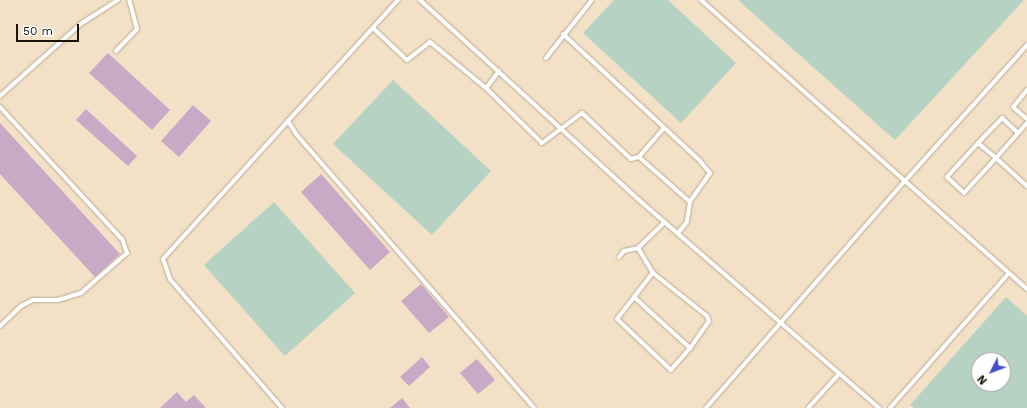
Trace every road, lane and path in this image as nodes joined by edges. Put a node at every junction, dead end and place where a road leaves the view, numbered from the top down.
1 (118, 0) edge
2 (129, 0) edge
3 (398, 0) edge
4 (420, 0) edge
5 (592, 0) edge
6 (701, 0) edge
7 (373, 28) junction
8 (562, 34) junction
9 (1027, 45) edge
10 (116, 51) dead end
11 (546, 58) dead end
12 (499, 71) junction
13 (486, 88) junction
14 (1027, 90) edge
15 (0, 96) edge
16 (0, 107) edge
17 (1027, 119) edge
18 (288, 120) junction
19 (1027, 124) edge
20 (664, 128) junction
21 (563, 129) junction
22 (1018, 133) junction
23 (978, 143) junction
24 (639, 157) junction
25 (996, 158) junction
26 (905, 180) junction
27 (1027, 186) edge
28 (690, 202) junction
29 (665, 222) junction
30 (678, 233) junction
31 (638, 248) junction
32 (619, 257) dead end
33 (654, 273) junction
34 (1009, 273) junction
35 (1027, 289) edge
36 (634, 297) junction
37 (782, 322) junction
38 (0, 326) edge
39 (690, 348) junction
40 (840, 373) junction
41 (282, 408) edge
42 (534, 408) edge
43 (706, 408) edge
44 (808, 408) edge
45 (879, 408) edge
46 (890, 408) edge

1 - 15 lane
2 - 10 lane
3 - 7 lane
4 - 12 lane
5 - 8 lane
6 - 26 lane
7 - 13 lane
7 - 18 lane
8 - 11 lane
8 - 20 lane
9 - 26 lane
12 - 13 lane
12 - 21 lane
13 - 21 lane
14 - 17 lane
16 - 38 lane
18 - 41 lane
18 - 42 lane
19 - 22 lane
20 - 24 lane
20 - 28 lane
21 - 24 lane
21 - 29 lane
22 - 23 lane
22 - 25 lane
23 - 25 lane
23 - 25 lane
24 - 28 lane
25 - 27 lane
26 - 34 lane
26 - 37 lane
28 - 30 lane
29 - 30 lane
29 - 31 lane
30 - 37 lane
31 - 32 lane
31 - 33 lane
33 - 36 lane
33 - 39 lane
34 - 35 lane
34 - 46 lane
36 - 39 lane
36 - 39 lane
37 - 40 lane
37 - 43 lane
40 - 44 lane
40 - 45 lane

